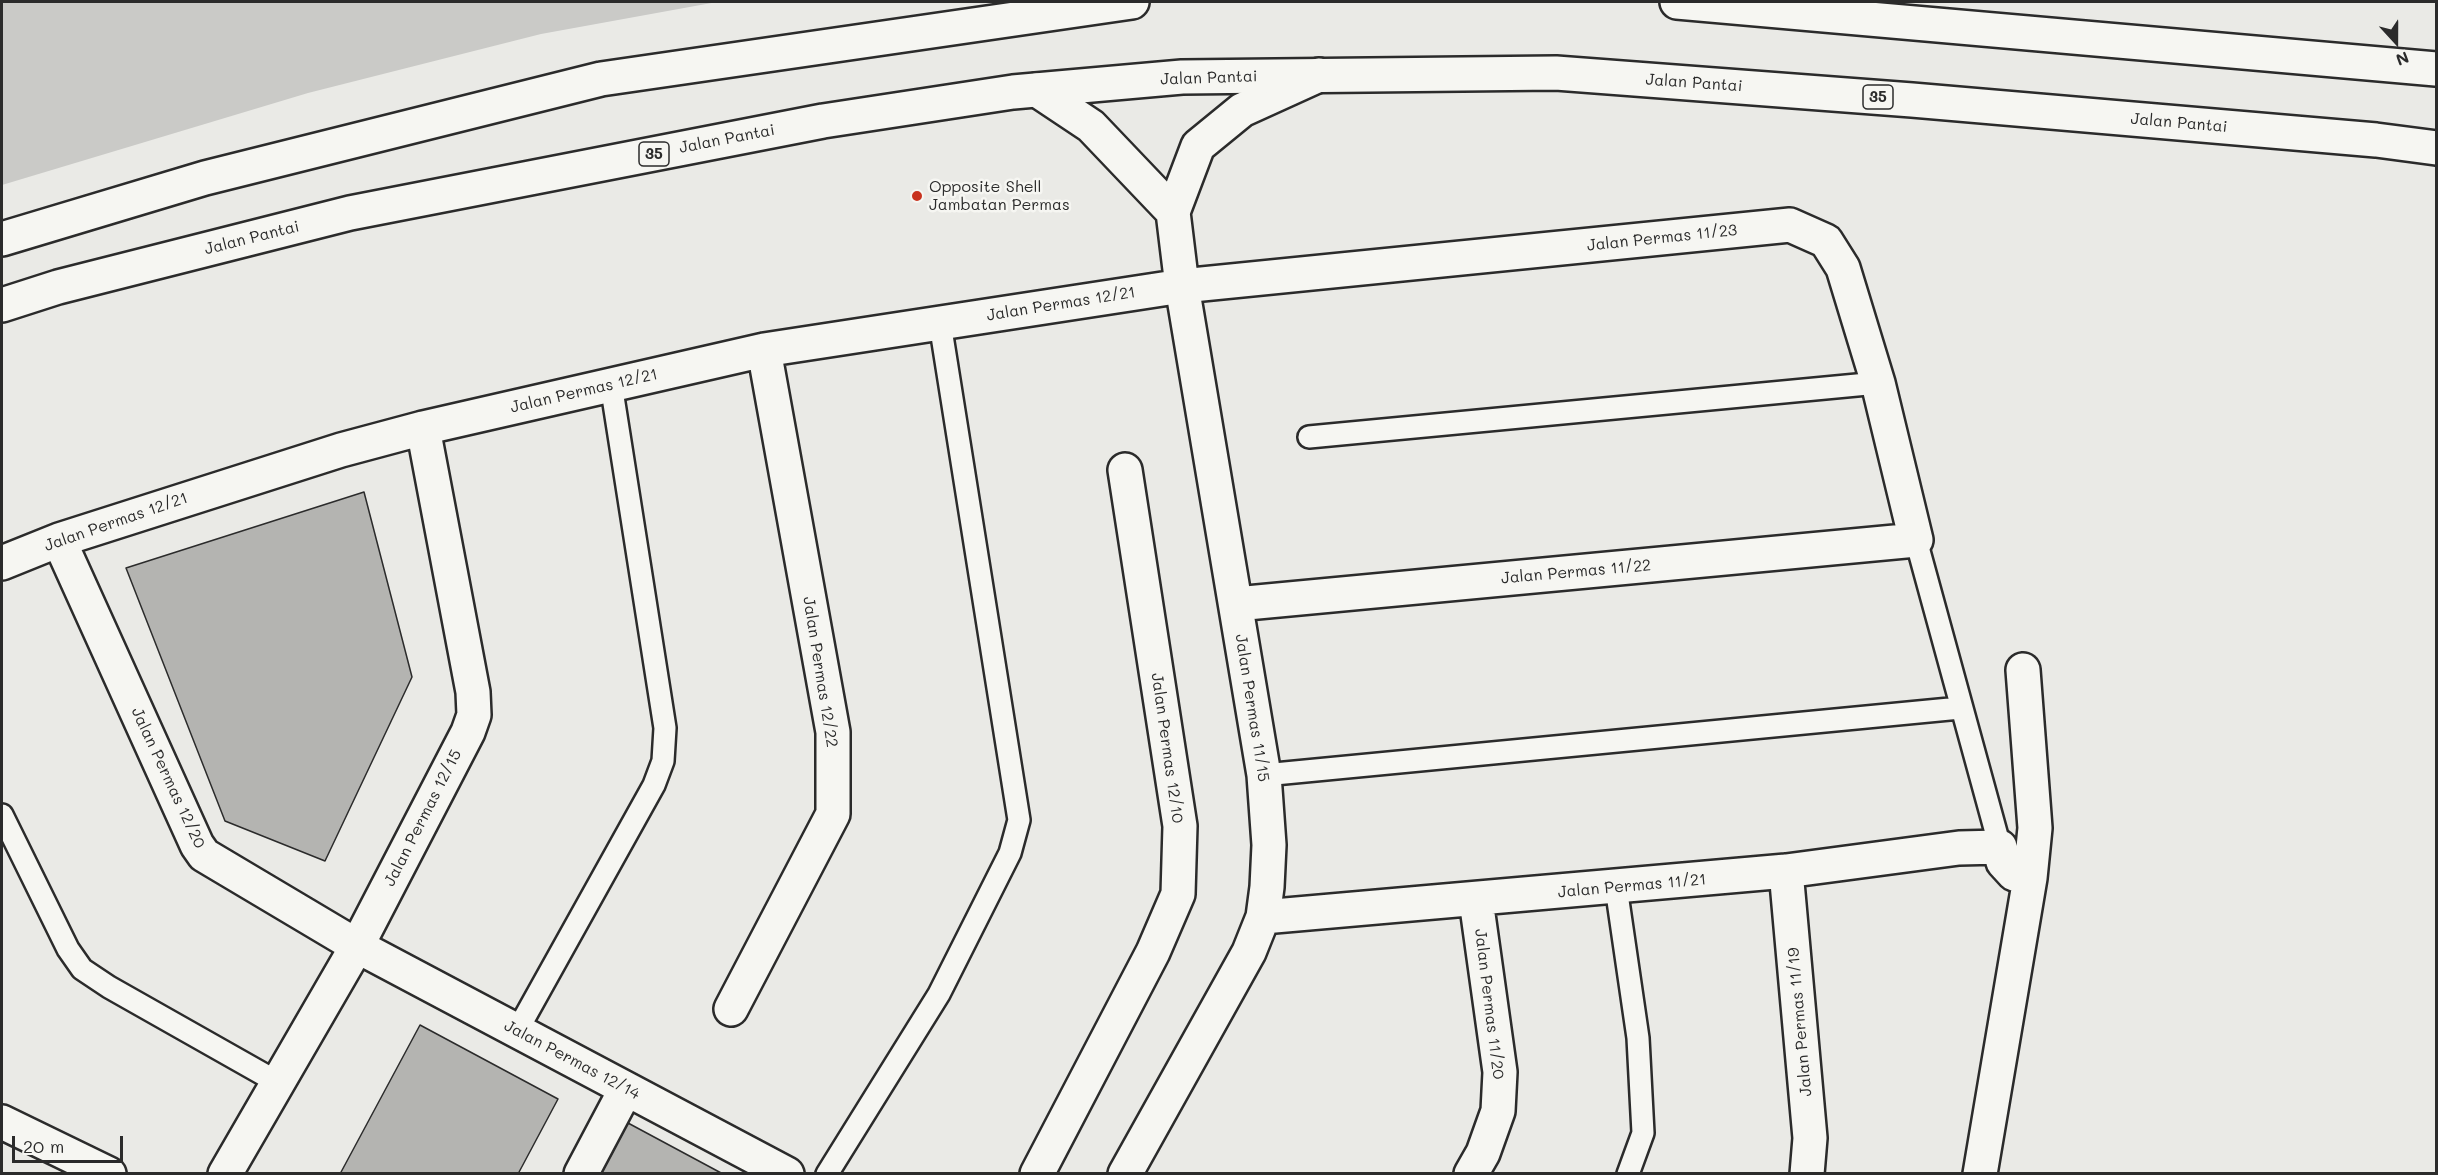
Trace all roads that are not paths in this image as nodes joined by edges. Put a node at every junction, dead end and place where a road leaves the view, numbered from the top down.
1 (1132, 2) edge
2 (1677, 2) edge
3 (1041, 9) edge
4 (2436, 69) edge
5 (1319, 75) junction
6 (1037, 90) junction
7 (2436, 148) edge
8 (1173, 212) junction
9 (2, 239) edge
10 (1182, 286) junction
11 (2, 305) edge
12 (940, 323) junction
13 (764, 350) junction
14 (1878, 383) junction
15 (611, 384) junction
16 (423, 428) junction
17 (1310, 437) dead end
18 (1125, 470) dead end
19 (59, 540) junction
20 (1916, 540) junction
21 (2, 563) edge
22 (1236, 604) junction
23 (2023, 670) dead end
24 (1960, 708) junction
25 (1264, 775) junction
26 (2, 815) edge
27 (2000, 847) junction
28 (1786, 871) junction
29 (2030, 878) junction
30 (1616, 887) junction
31 (1476, 900) junction
32 (1263, 917) junction
33 (357, 946) junction
34 (731, 1009) dead end
35 (517, 1031) junction
36 (277, 1082) junction
37 (626, 1089) junction
38 (2, 1122) edge
39 (109, 1173) edge
40 (225, 1173) edge
41 (581, 1173) edge
42 (787, 1173) edge
43 (828, 1173) edge
44 (1036, 1173) edge
45 (1125, 1173) edge
46 (1471, 1173) edge
47 (1628, 1173) edge
48 (1807, 1173) edge
49 (1980, 1173) edge

1 - 3 main road
2 - 4 main road
3 - 9 main road
5 - 6 main road, Jalan Pantai / 35
5 - 7 main road, Jalan Pantai / 35
5 - 8 main road, Jalan Permas 11/15
6 - 8 main road
6 - 11 main road, Jalan Pantai / 35
8 - 10 main road, Jalan Permas 11/15
10 - 12 main road, Jalan Permas 12/21
10 - 14 main road, Jalan Permas 11/23
10 - 22 main road, Jalan Permas 11/15
12 - 13 main road, Jalan Permas 12/21
12 - 43 lane
13 - 15 main road, Jalan Permas 12/21
13 - 34 main road, Jalan Permas 12/22
14 - 17 lane
14 - 20 main road, Jalan Permas 11/23
15 - 16 main road, Jalan Permas 12/21
15 - 35 lane
16 - 19 main road, Jalan Permas 12/21
16 - 33 main road, Jalan Permas 12/15
18 - 44 main road, Jalan Permas 12/10
19 - 21 main road, Jalan Permas 12/21
19 - 33 main road, Jalan Permas 12/20
20 - 22 main road, Jalan Permas 11/22
20 - 24 lane
22 - 25 main road, Jalan Permas 11/15
23 - 29 main road
24 - 25 lane
24 - 27 lane
25 - 32 main road, Jalan Permas 11/15
26 - 36 lane
27 - 28 main road, Jalan Permas 11/21
27 - 29 main road
28 - 30 main road, Jalan Permas 11/21
28 - 48 main road, Jalan Permas 11/19
29 - 49 main road
30 - 31 main road, Jalan Permas 11/21
30 - 47 lane
31 - 32 main road, Jalan Permas 11/21
31 - 46 main road, Jalan Permas 11/20
32 - 45 main road, Jalan Permas 11/15
33 - 35 main road, Jalan Permas 12/14
33 - 36 main road, Jalan Permas 12/15
35 - 37 main road, Jalan Permas 12/14
36 - 40 main road, Jalan Permas 12/15
37 - 41 main road
37 - 42 main road, Jalan Permas 12/14
38 - 39 main road

